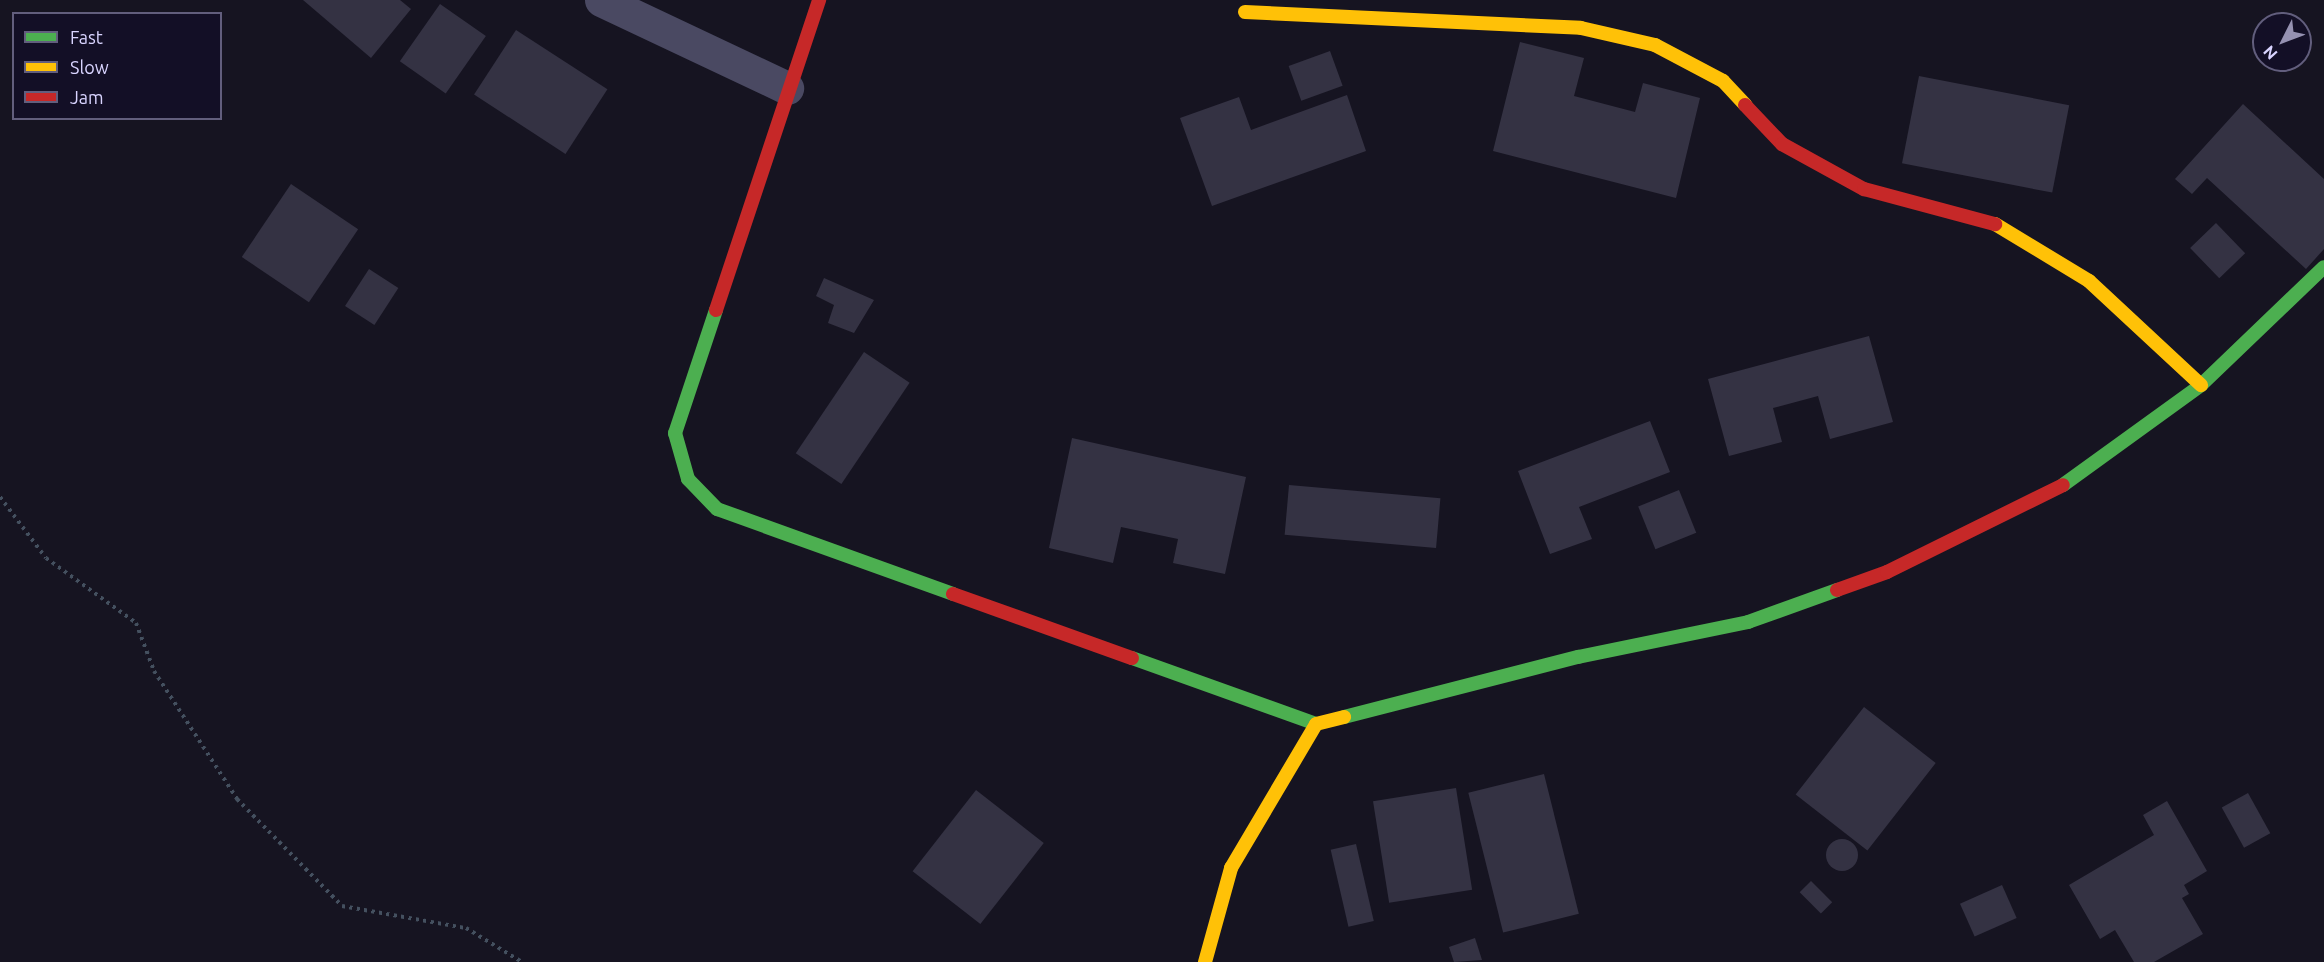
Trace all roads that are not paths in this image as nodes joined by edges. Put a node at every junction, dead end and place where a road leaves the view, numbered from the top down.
1 (602, 0) edge
2 (819, 0) edge
3 (1245, 12) dead end
4 (787, 88) junction
5 (2324, 267) edge
6 (2201, 385) junction
7 (1317, 724) junction
8 (1205, 962) edge

1 - 4 street
2 - 4 street
3 - 6 street
4 - 7 street
5 - 6 street
6 - 7 street
7 - 8 street

